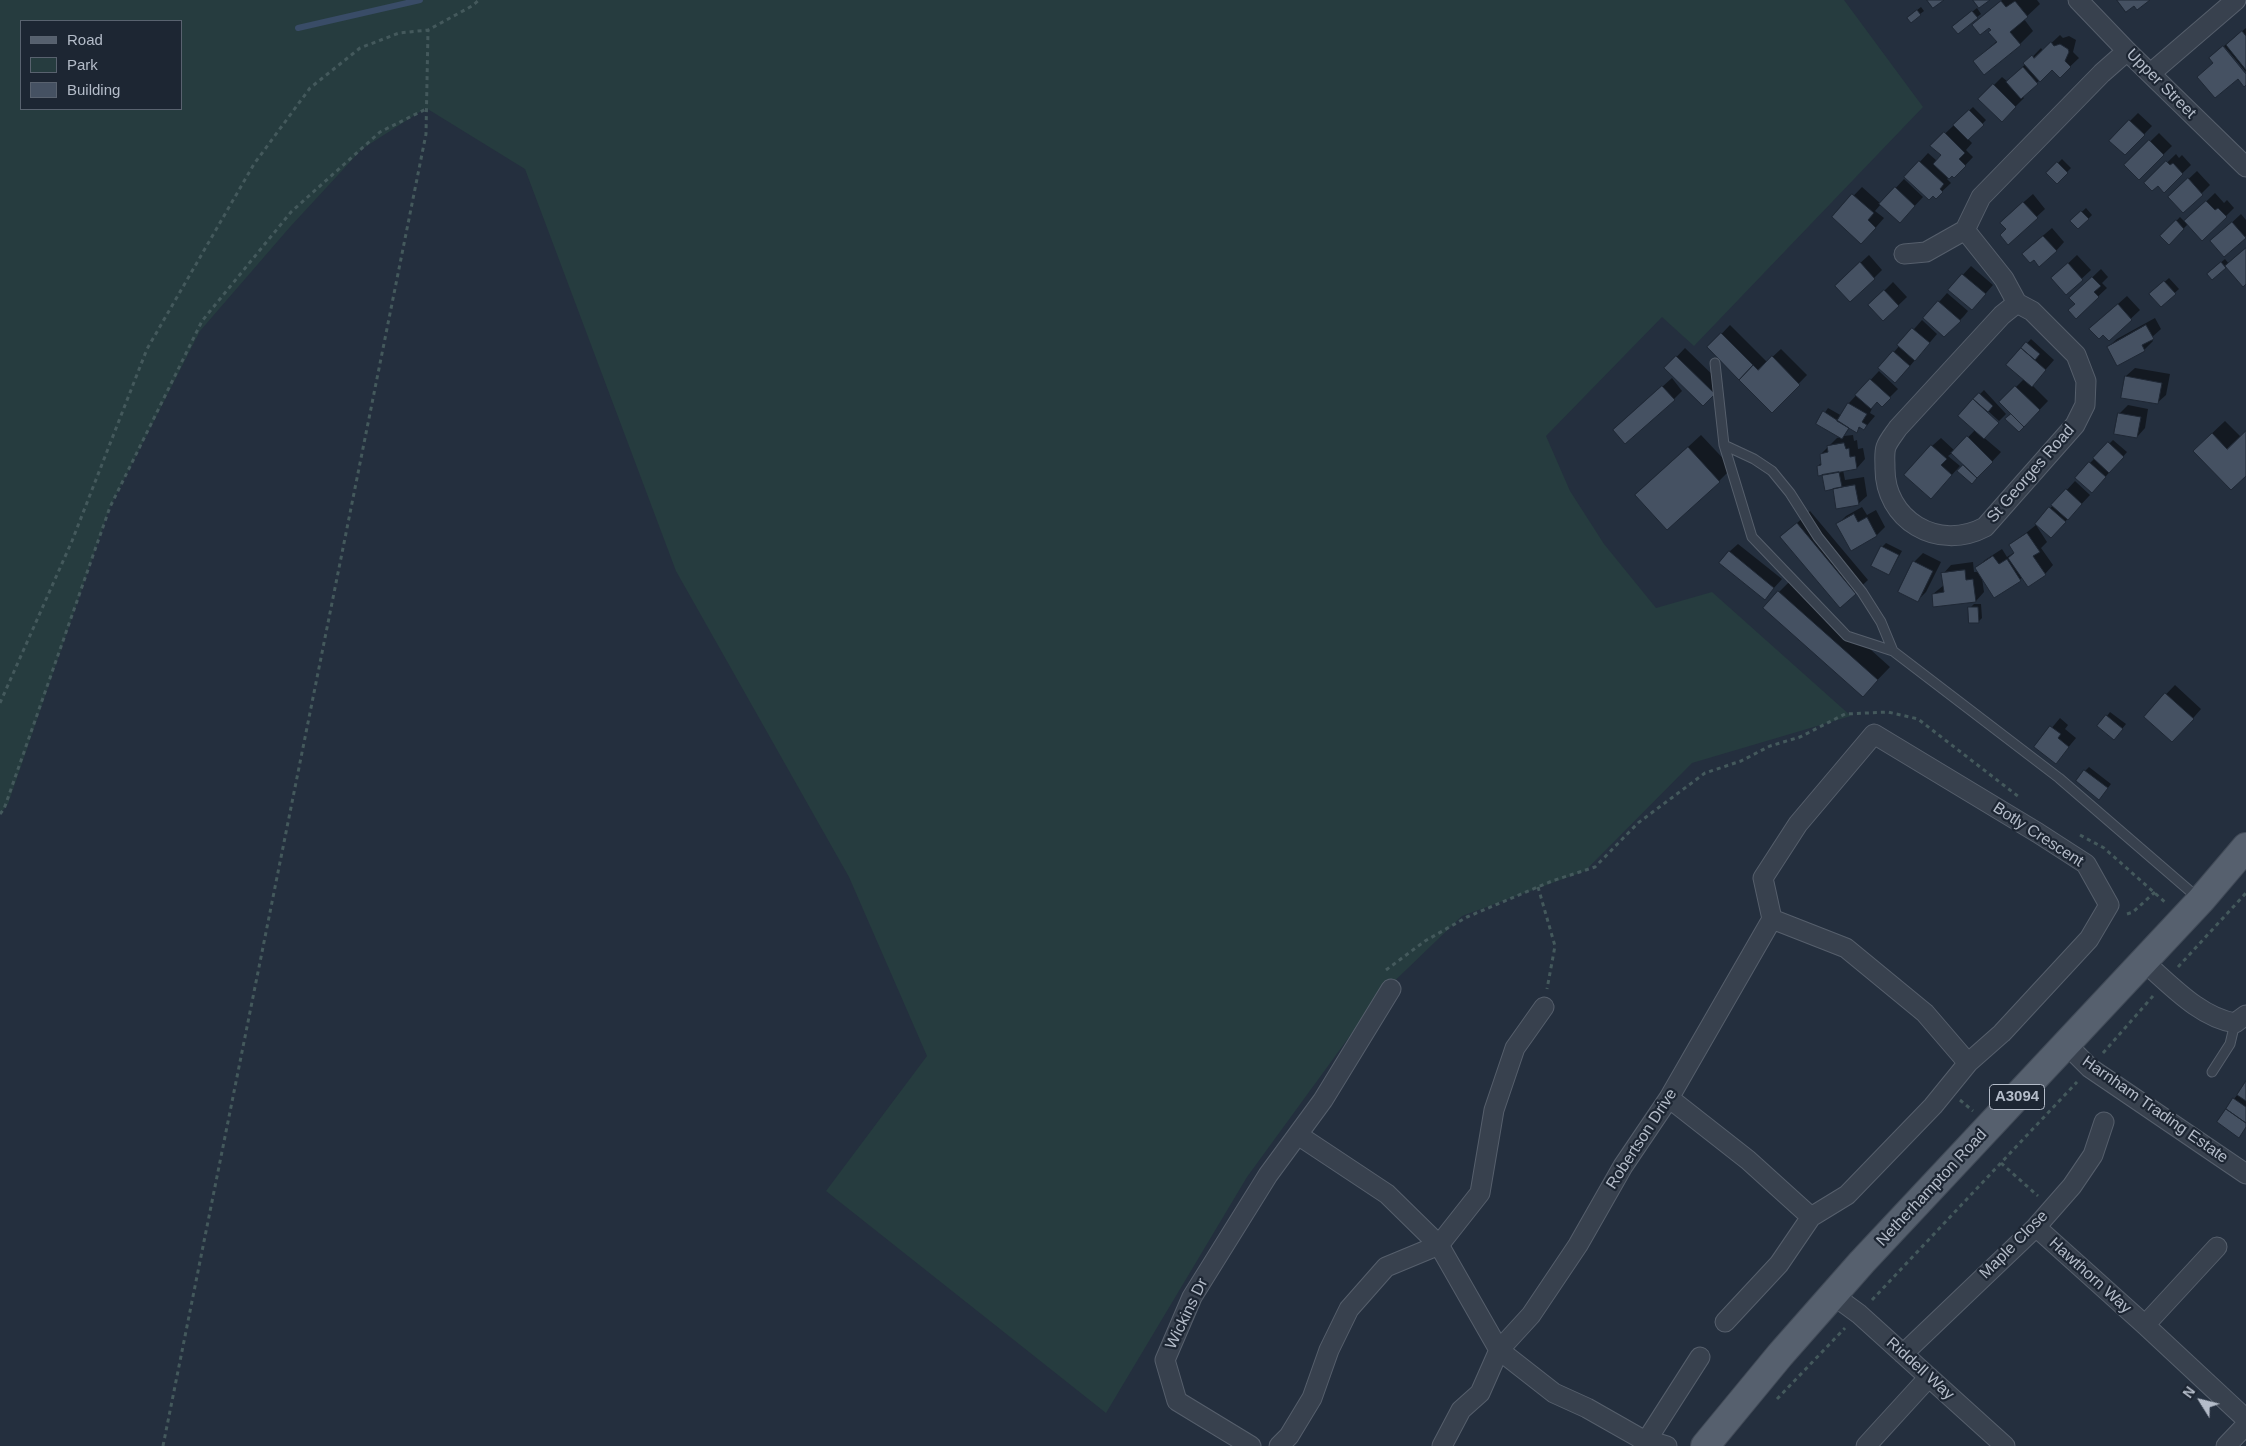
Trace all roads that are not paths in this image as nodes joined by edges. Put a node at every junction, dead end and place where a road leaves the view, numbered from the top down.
1 (2078, 0) edge
2 (2236, 0) edge
3 (2127, 51) junction
4 (2151, 73) junction
5 (2246, 167) edge
6 (1965, 230) junction
7 (1904, 254) dead end
8 (2017, 303) junction
9 (1715, 363) dead end
10 (1724, 445) junction
11 (1893, 651) junction
12 (2246, 847) edge
13 (2201, 900) junction
14 (1772, 919) junction
15 (2143, 961) junction
16 (1391, 988) dead end
17 (1544, 1006) road end
18 (2240, 1019) edge
19 (2066, 1044) junction
20 (1968, 1063) junction
21 (2212, 1072) dead end
22 (1669, 1098) junction
23 (2104, 1122) dead end
24 (1298, 1135) junction
25 (2246, 1174) edge
26 (1811, 1217) junction
27 (2036, 1227) junction
28 (1439, 1246) junction
29 (2217, 1247) dead end
30 (1833, 1294) junction
31 (1725, 1322) dead end
32 (2145, 1325) junction
33 (1499, 1350) junction
34 (1903, 1354) junction
35 (1700, 1357) dead end
36 (1929, 1377) junction
37 (2246, 1420) edge
38 (2246, 1425) edge
39 (1645, 1443) edge
40 (1251, 1446) edge
41 (1279, 1446) edge
42 (1442, 1446) edge
43 (1666, 1446) edge
44 (1705, 1446) edge
45 (1866, 1446) edge
46 (2004, 1446) edge
47 (2226, 1446) edge

1 - 3 street, Upper Street
2 - 4 street
3 - 4 street, Upper Street
3 - 6 street
4 - 5 street, Upper Street
6 - 7 street
6 - 8 street, St Georges Road
8 - 8 street, St Georges Road
9 - 10 lane
10 - 11 lane
10 - 11 lane
11 - 13 lane
12 - 13 main road, Netherhampton Road / A3094
13 - 15 main road, Netherhampton Road / A3094
14 - 20 street
14 - 20 street, Botly Crescent
14 - 22 street, Robertson Drive
15 - 18 street
15 - 19 main road, Netherhampton Road / A3094
16 - 24 street, Wickins Dr
17 - 28 street
18 - 21 lane
19 - 25 street, Harnham Trading Estate
19 - 30 main road, Netherhampton Road / A3094
20 - 26 street, Botly Crescent
22 - 26 street
22 - 33 street, Robertson Drive
23 - 27 street, Maple Close
24 - 28 street
24 - 40 street, Wickins Dr
26 - 31 street
27 - 32 street, Hawthorn Way
27 - 34 street, Maple Close
28 - 33 street
28 - 41 street
29 - 32 street, Hawthorn Way
30 - 34 street, Riddell Way
30 - 44 main road, Netherhampton Road / A3094
32 - 37 street, Hawthorn Way
33 - 39 street
33 - 42 street, Robertson Drive
34 - 36 street, Riddell Way
35 - 39 street
36 - 45 street
36 - 46 street, Riddell Way
38 - 47 street
39 - 43 street

